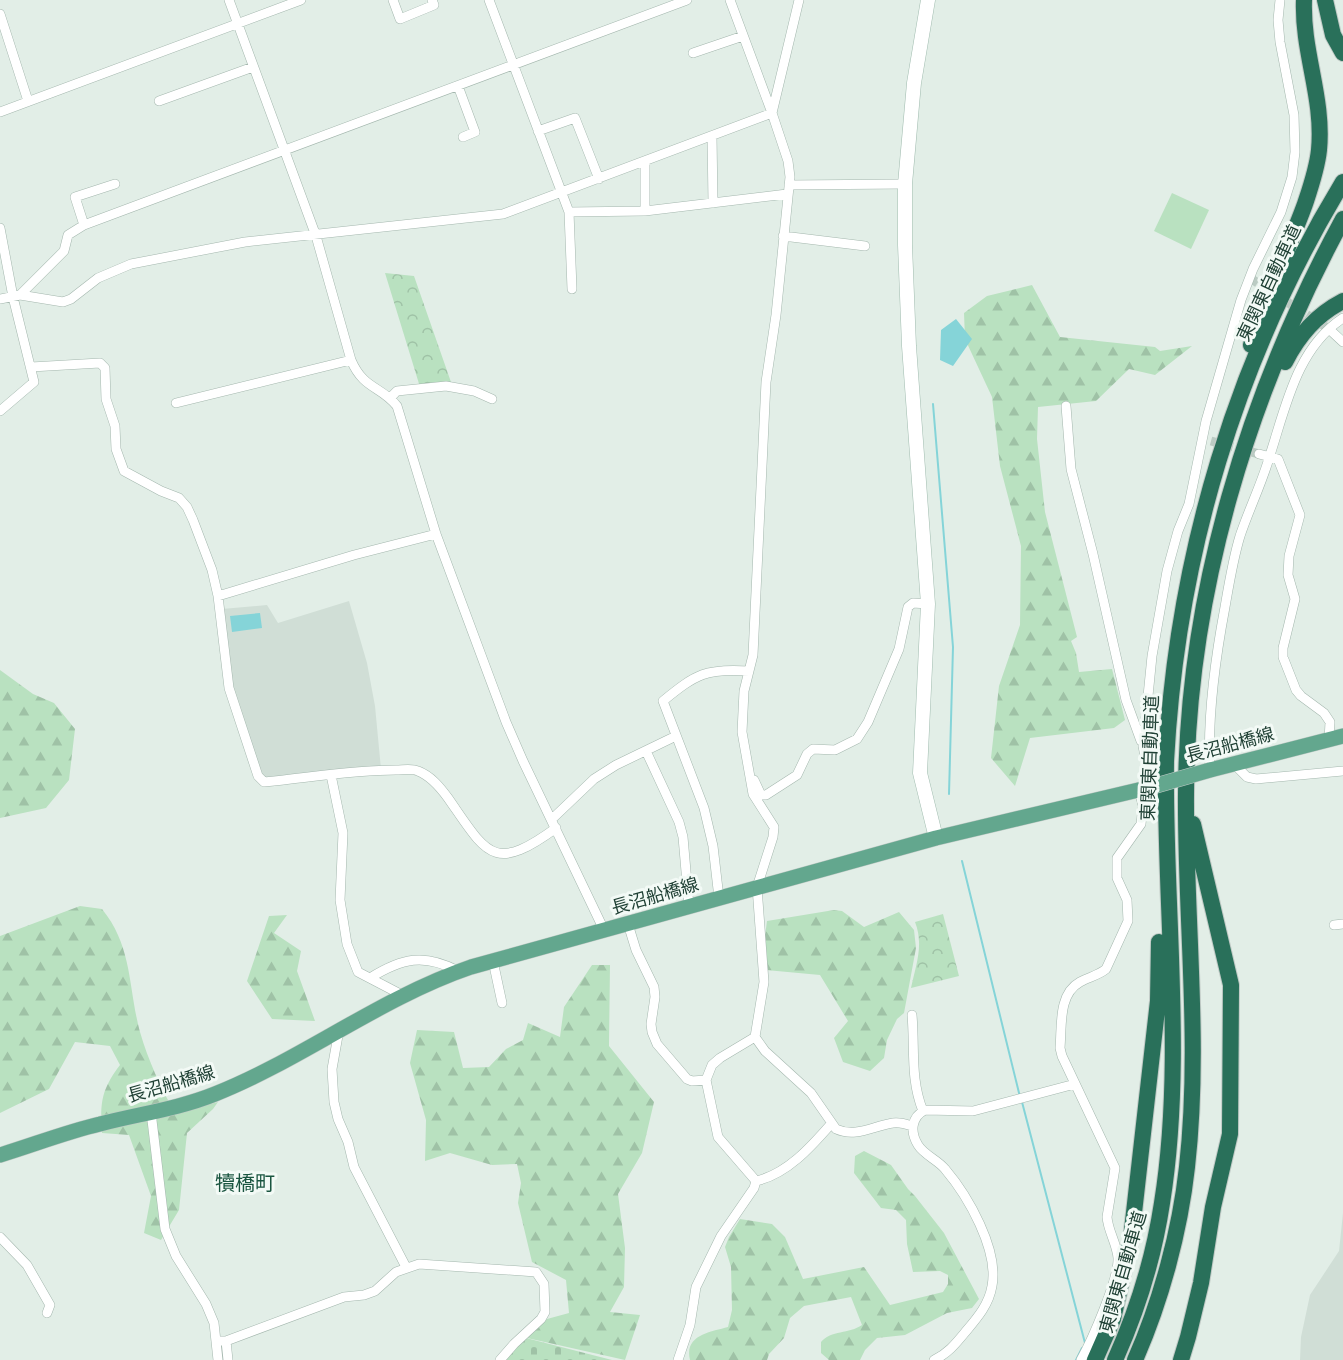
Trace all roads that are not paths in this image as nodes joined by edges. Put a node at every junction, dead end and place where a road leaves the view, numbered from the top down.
1 (229, 0) edge
2 (301, 0) edge
3 (393, 0) edge
4 (432, 0) edge
5 (489, 0) edge
6 (687, 0) edge
7 (730, 0) edge
8 (799, 0) edge
9 (928, 0) edge
10 (1280, 0) edge
11 (1304, 0) edge
12 (1325, 0) edge
13 (1333, 0) edge
14 (0, 14) edge
15 (237, 24) junction
16 (743, 36) junction
17 (1343, 36) edge
18 (693, 53) dead end
19 (1343, 53) edge
20 (513, 65) junction
21 (253, 68) junction
22 (458, 86) junction
23 (28, 101) junction
24 (159, 101) dead end
25 (0, 112) edge
26 (772, 113) junction
27 (538, 131) junction
28 (712, 136) junction
29 (463, 137) dead end
30 (284, 151) junction
31 (645, 162) junction
32 (599, 179) junction
33 (1343, 182) edge
34 (115, 184) dead end
35 (905, 184) junction
36 (788, 190) junction
37 (561, 192) junction
38 (713, 203) junction
39 (645, 211) junction
40 (569, 212) junction
41 (1343, 219) edge
42 (84, 225) junction
43 (0, 228) edge
44 (316, 236) junction
45 (783, 236) junction
46 (865, 246) dead end
47 (572, 289) dead end
48 (17, 296) junction
49 (0, 299) edge
50 (1343, 301) edge
51 (1343, 318) edge
52 (1329, 329) junction
53 (1343, 342) edge
54 (351, 360) junction
55 (31, 367) junction
56 (390, 398) junction
57 (492, 399) dead end
58 (176, 403) dead end
59 (1066, 406) dead end
60 (0, 411) edge
61 (1229, 428) junction
62 (1259, 454) tunnel mouth
63 (1270, 457) junction
64 (436, 534) junction
65 (1216, 552) junction
66 (218, 596) junction
67 (928, 604) junction
68 (749, 670) junction
69 (676, 736) junction
70 (1336, 738) edge
71 (1143, 746) junction
72 (646, 751) junction
73 (1234, 764) junction
74 (748, 767) junction
75 (1210, 770) junction
76 (1343, 771) edge
77 (331, 775) junction
78 (1145, 788) junction
79 (1186, 794) junction
80 (1166, 801) junction
81 (554, 823) junction
82 (936, 838) junction
83 (757, 887) junction
84 (719, 898) junction
85 (688, 906) junction
86 (628, 924) junction
87 (604, 930) junction
88 (493, 961) junction
89 (458, 971) junction
90 (370, 978) junction
91 (404, 996) junction
92 (502, 1003) dead end
93 (912, 1015) dead end
94 (339, 1030) junction
95 (755, 1037) junction
96 (706, 1080) junction
97 (1075, 1084) junction
98 (923, 1111) junction
99 (151, 1112) junction
100 (831, 1124) junction
101 (912, 1126) junction
102 (0, 1155) edge
103 (756, 1181) junction
104 (0, 1237) edge
105 (406, 1267) junction
106 (46, 1313) dead end
107 (222, 1341) junction
108 (218, 1360) edge
109 (228, 1360) edge
110 (500, 1360) edge
111 (678, 1360) edge
112 (933, 1360) edge
113 (1081, 1360) edge
114 (1095, 1360) edge
115 (1115, 1360) edge
116 (1135, 1360) edge
117 (1181, 1360) edge

1 - 15 street
2 - 15 street
3 - 4 street
5 - 20 street
6 - 20 street
7 - 16 street
8 - 26 street
9 - 35 street
10 - 71 street
11 - 61 highway
12 - 19 highway
13 - 17 highway
14 - 23 street
15 - 21 street
15 - 23 street
16 - 18 street
16 - 26 street
20 - 22 street
20 - 27 street
21 - 24 street
21 - 30 street
22 - 29 street
22 - 30 street
23 - 25 street
26 - 28 street
26 - 36 street
27 - 32 street
27 - 37 street
28 - 31 street
28 - 38 street
30 - 42 street
30 - 44 street
31 - 32 street
31 - 39 street
32 - 37 street
33 - 61 highway, 東関東自動車道
34 - 42 street
35 - 36 street
35 - 67 street
36 - 38 street
36 - 45 street
37 - 40 street
37 - 44 street
38 - 39 street
39 - 40 street
40 - 47 street
41 - 65 highway, 東関東自動車道
42 - 48 street
43 - 48 street
44 - 48 street
44 - 54 street
45 - 46 street
45 - 68 street
48 - 49 street
48 - 55 street
50 - 65 highway
51 - 52 street
52 - 53 street
52 - 63 street
54 - 56 street
54 - 58 street
55 - 60 street
55 - 66 street
56 - 57 street
56 - 64 street
59 - 71 street
61 - 80 highway, 東関東自動車道
62 - 63 street
63 - 70 street
63 - 75 street
64 - 66 street
64 - 81 street
65 - 79 highway, 東関東自動車道
66 - 77 street
67 - 74 street
67 - 82 street
68 - 69 street
68 - 74 street
69 - 72 street
69 - 84 street
70 - 73 main road, 長沼船橋線
71 - 78 street
72 - 81 street
72 - 85 street
73 - 75 main road, 長沼船橋線
73 - 76 street
74 - 83 street
75 - 78 main road, 長沼船橋線, bridge
77 - 81 street
77 - 90 street
78 - 82 main road, 長沼船橋線
78 - 97 street
79 - 116 highway, 東関東自動車道
79 - 117 highway
80 - 114 highway
80 - 115 highway, 東関東自動車道
81 - 87 street
82 - 83 main road, 長沼船橋線
83 - 84 main road, 長沼船橋線
83 - 95 street
84 - 85 main road, 長沼船橋線
85 - 86 main road, 長沼船橋線
86 - 87 main road, 長沼船橋線
86 - 96 street
87 - 88 main road, 長沼船橋線
88 - 89 main road, 長沼船橋線
88 - 92 street
89 - 90 street
89 - 91 main road, 長沼船橋線
90 - 91 street
91 - 94 main road, 長沼船橋線
93 - 98 street
94 - 99 main road, 長沼船橋線
94 - 105 street
95 - 96 street
95 - 100 street
96 - 103 street
97 - 98 street
97 - 113 street
98 - 101 street
99 - 102 main road, 長沼船橋線
99 - 107 street
100 - 101 street
100 - 103 street
101 - 112 street
103 - 111 street
104 - 106 street
105 - 107 street
105 - 110 street
107 - 108 street
107 - 109 street

